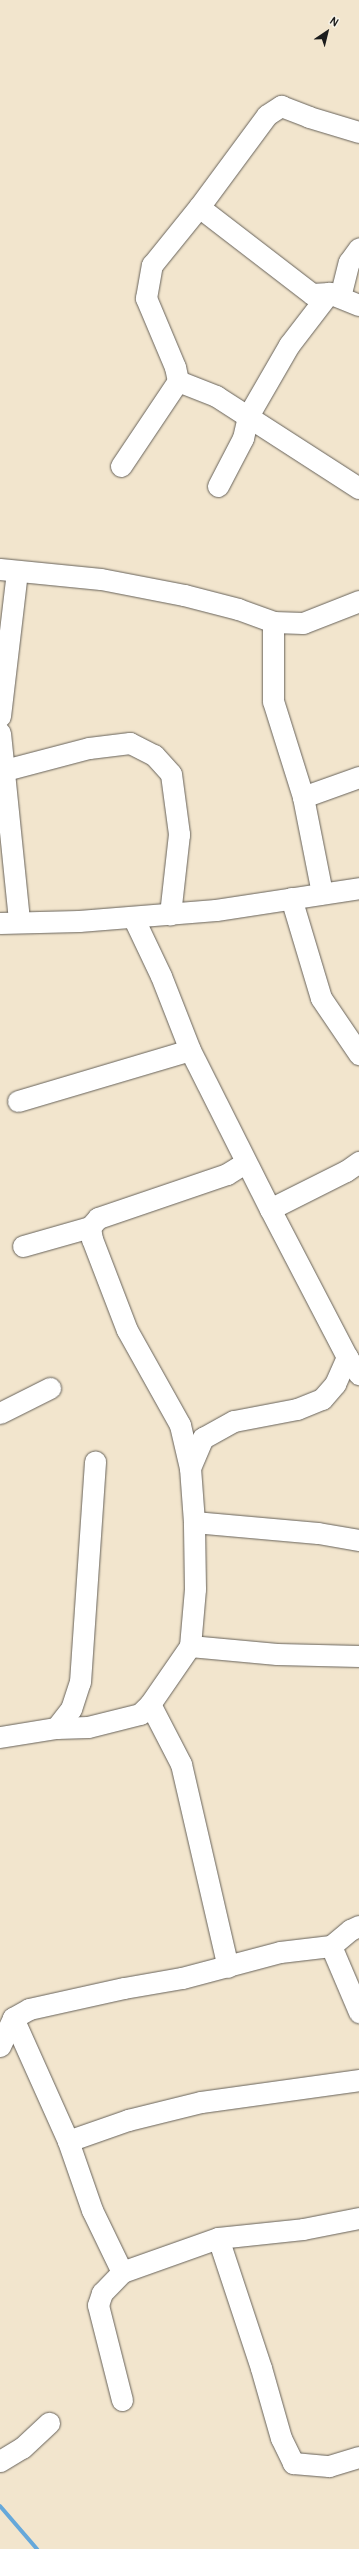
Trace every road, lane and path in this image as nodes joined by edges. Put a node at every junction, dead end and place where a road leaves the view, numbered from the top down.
1 (359, 132) edge
2 (199, 207) junction
3 (359, 248) edge
4 (343, 298) edge
5 (178, 381) junction
6 (248, 416) junction
7 (121, 466) dead end
8 (218, 486) dead end
9 (359, 488) edge
10 (9, 570) edge
11 (359, 601) edge
12 (273, 622) junction
13 (0, 716) edge
14 (0, 733) edge
15 (5, 770) junction
16 (359, 777) edge
17 (303, 797) junction
18 (359, 888) edge
19 (322, 893) junction
20 (291, 898) junction
21 (170, 914) junction
22 (133, 917) junction
23 (9, 922) edge
24 (190, 1050) junction
25 (359, 1054) edge
26 (18, 1101) dead end
27 (246, 1162) junction
28 (359, 1162) edge
29 (270, 1209) junction
30 (90, 1227) junction
31 (23, 1246) dead end
32 (347, 1357) junction
33 (359, 1374) edge
34 (50, 1388) dead end
35 (0, 1413) edge
36 (180, 1425) junction
37 (202, 1438) junction
38 (95, 1462) dead end
39 (190, 1468) junction
40 (194, 1522) junction
41 (359, 1540) edge
42 (190, 1646) junction
43 (359, 1656) edge
44 (150, 1704) junction
45 (56, 1728) junction
46 (0, 1737) edge
47 (359, 1926) edge
48 (331, 1946) junction
49 (228, 1967) junction
50 (359, 2012) edge
51 (13, 2018) junction
52 (0, 2046) edge
53 (359, 2080) edge
54 (68, 2141) junction
55 (359, 2218) edge
56 (218, 2238) junction
57 (122, 2272) junction
58 (122, 2400) dead end
59 (49, 2423) dead end
60 (359, 2457) edge
61 (0, 2461) edge

1 - 2 street
2 - 4 street
2 - 5 street
3 - 4 street
4 - 6 street
5 - 6 street
5 - 7 street
6 - 8 street
6 - 9 street
10 - 12 street
10 - 13 street
11 - 12 street
12 - 17 street
14 - 15 street
15 - 21 street
15 - 23 street
16 - 17 street
17 - 19 street
18 - 19 street
19 - 20 street
20 - 21 street
20 - 25 street
21 - 22 street
22 - 23 street
22 - 24 street
24 - 26 street
24 - 27 street
27 - 29 street
27 - 30 street
28 - 29 street
29 - 32 street
30 - 31 street
30 - 36 street
32 - 33 street
32 - 37 street
34 - 35 street
36 - 37 street
36 - 39 street
37 - 39 street
38 - 45 street
39 - 40 street
40 - 41 street
40 - 42 street
42 - 43 street
42 - 44 street
44 - 45 street
44 - 49 street
45 - 46 street
47 - 48 street
48 - 49 street
48 - 50 street
49 - 51 street
51 - 52 street
51 - 54 street
53 - 54 street
54 - 57 street
55 - 56 street
56 - 57 street
56 - 60 street
57 - 58 street
59 - 61 street

